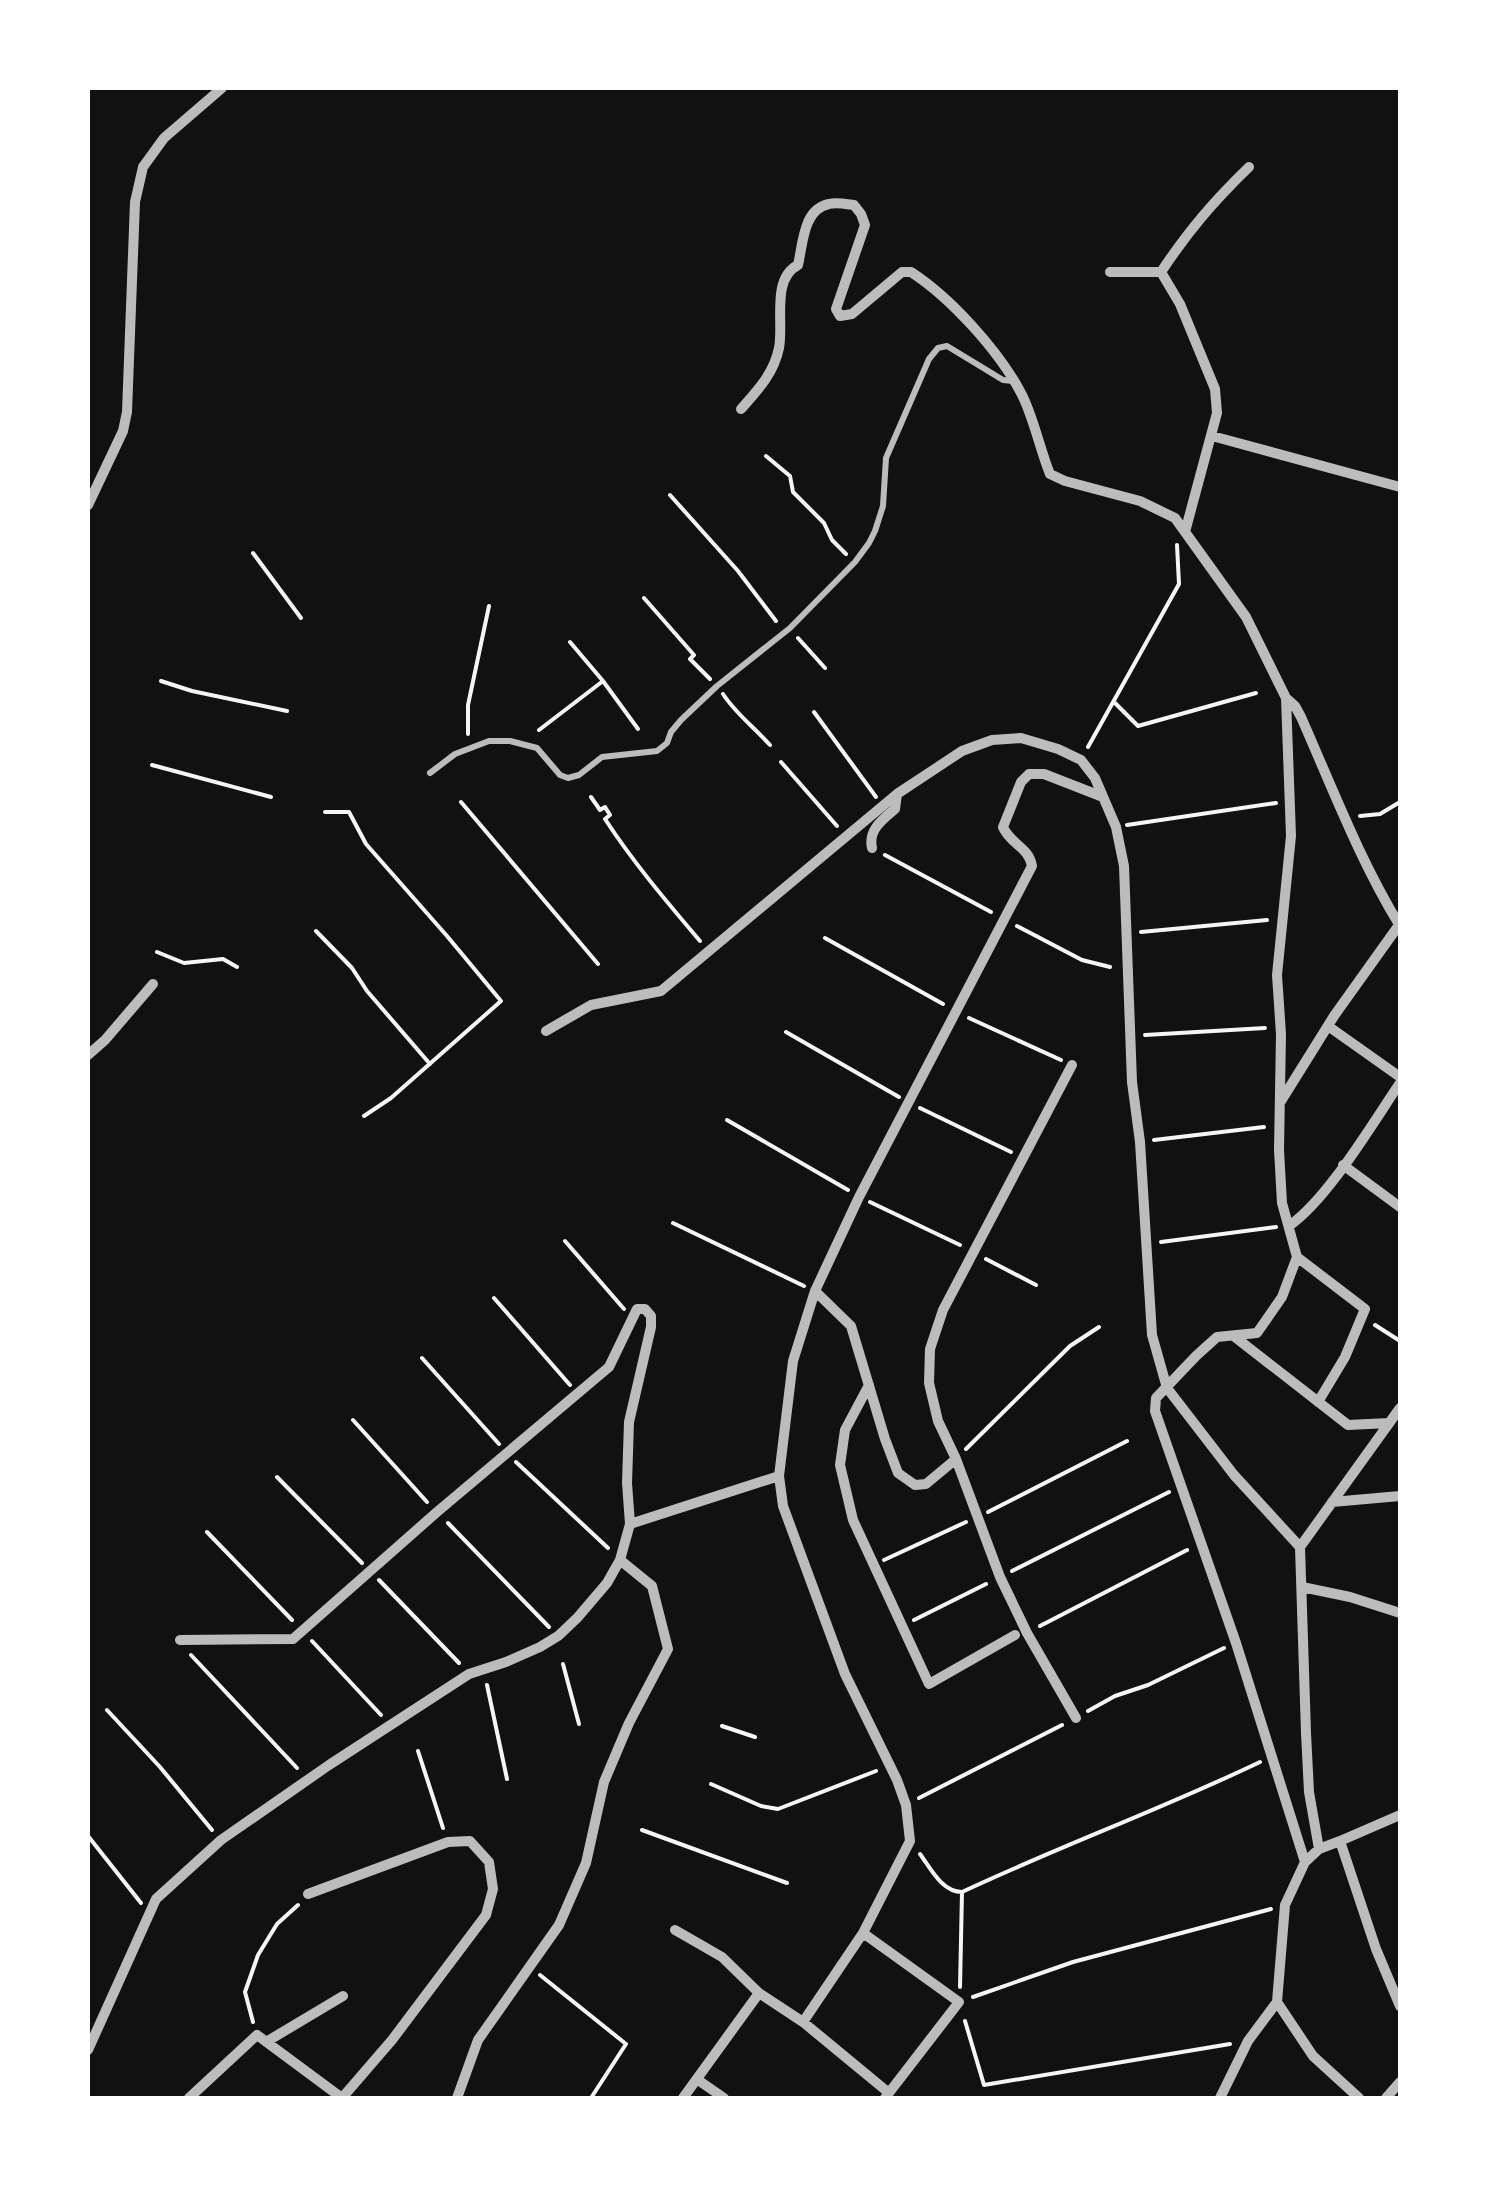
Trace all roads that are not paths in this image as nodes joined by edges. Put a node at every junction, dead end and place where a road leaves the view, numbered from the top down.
1 (222, 88) edge
2 (1249, 167) dead end
3 (1110, 272) dead end
4 (1161, 272) junction
5 (1013, 381) junction
6 (741, 408) dead end
7 (1212, 436) junction
8 (1400, 487) edge
9 (88, 505) edge
10 (1181, 535) junction
11 (1286, 698) junction
12 (430, 774) dead end
13 (897, 794) junction
14 (1103, 796) junction
15 (872, 848) road end
16 (1400, 925) edge
17 (153, 984) dead end
18 (1328, 1026) junction
19 (546, 1031) dead end
20 (88, 1055) edge
21 (1072, 1065) dead end
22 (1400, 1080) edge
23 (1281, 1102) junction
24 (1343, 1165) junction
25 (1400, 1207) edge
26 (1289, 1226) junction
27 (1297, 1257) junction
28 (815, 1291) junction
29 (1235, 1337) junction
30 (869, 1385) junction
31 (1167, 1388) junction
32 (1318, 1402) junction
33 (1400, 1408) edge
34 (1390, 1423) junction
35 (956, 1459) junction
36 (779, 1476) junction
37 (1400, 1496) edge
38 (1332, 1502) junction
39 (630, 1524) junction
40 (1300, 1547) junction
41 (620, 1560) junction
42 (1302, 1587) junction
43 (1400, 1613) edge
44 (1021, 1634) junction
45 (180, 1640) dead end
46 (1076, 1718) dead end
47 (1400, 1815) edge
48 (1340, 1840) junction
49 (1318, 1850) junction
50 (1305, 1862) junction
51 (308, 1894) road end
52 (675, 1930) dead end
53 (863, 1933) junction
54 (759, 1993) junction
55 (343, 1996) dead end
56 (1276, 2002) junction
57 (1400, 2006) edge
58 (803, 2022) junction
59 (262, 2039) junction
60 (88, 2050) edge
61 (698, 2080) junction
62 (1400, 2082) edge
63 (888, 2096) edge
64 (188, 2098) edge
65 (457, 2098) edge
66 (684, 2098) edge
67 (724, 2098) edge
68 (1220, 2098) edge
69 (1360, 2098) edge
70 (1386, 2098) edge

1 - 9 street
2 - 4 street
3 - 4 street
4 - 7 street
5 - 6 street
5 - 10 street
5 - 12 lane
7 - 8 street
7 - 10 street
10 - 11 street
11 - 16 street
11 - 23 street
13 - 14 street
13 - 15 street
13 - 19 street
14 - 28 street
14 - 31 street
16 - 18 street
17 - 20 street
18 - 22 street
18 - 23 street
21 - 35 street
22 - 24 street
23 - 26 street
24 - 25 street
24 - 26 street
26 - 27 street
27 - 29 street
27 - 32 street
28 - 30 street
28 - 36 street
29 - 31 street
29 - 32 street
30 - 35 street
30 - 44 street
31 - 40 street
31 - 50 street
32 - 34 street
33 - 34 street
34 - 38 street
35 - 44 street
36 - 39 street
36 - 53 street
37 - 38 street
38 - 40 street
39 - 41 street
39 - 45 street
40 - 42 street
41 - 60 street
41 - 65 street
42 - 43 street
42 - 49 street
44 - 46 street
47 - 48 street
48 - 49 street
48 - 57 street
49 - 50 street
50 - 56 street
51 - 59 street
52 - 54 street
53 - 58 street
53 - 63 street
54 - 58 street
54 - 61 street
55 - 59 street
56 - 68 street
56 - 69 street
58 - 63 street
59 - 64 street
61 - 66 street
61 - 67 street
62 - 70 street

